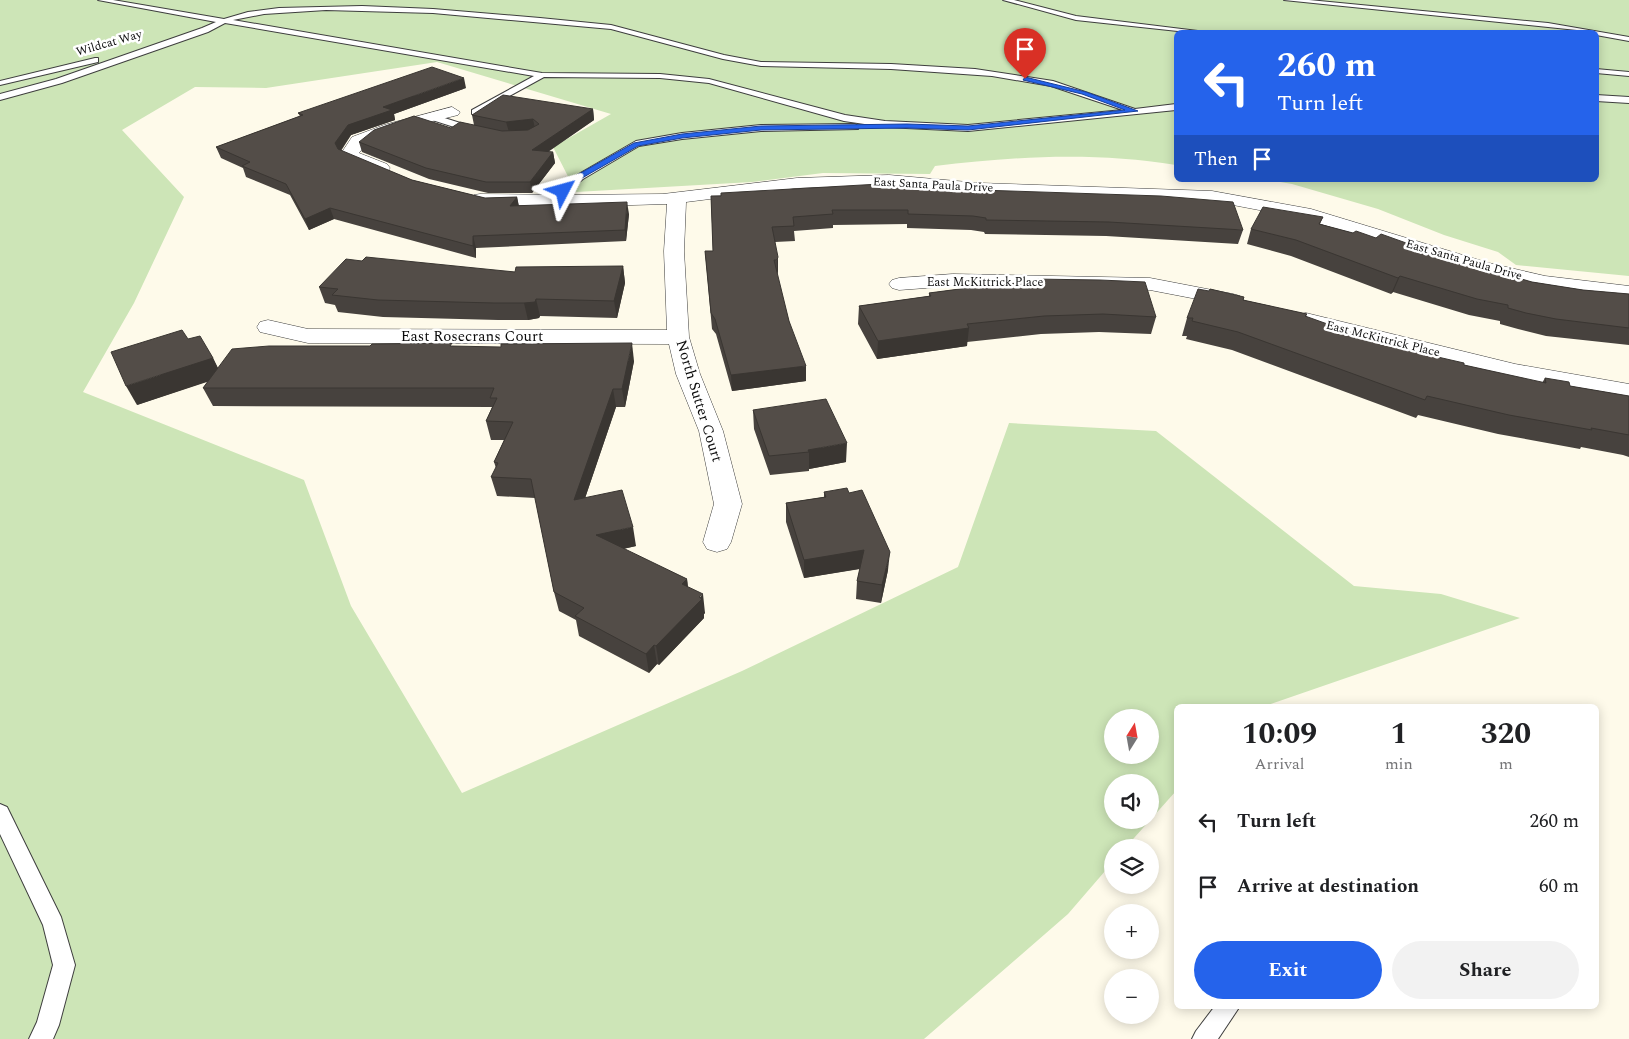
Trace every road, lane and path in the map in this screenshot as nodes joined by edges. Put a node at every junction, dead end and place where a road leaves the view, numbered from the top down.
1 (101, 0) edge
2 (1006, 0) edge
3 (1287, 0) edge
4 (222, 20) junction
5 (1184, 30) edge
6 (1577, 30) edge
7 (1599, 34) edge
8 (1629, 39) edge
9 (1599, 71) edge
10 (1629, 74) edge
11 (542, 75) junction
12 (0, 83) edge
13 (0, 97) edge
14 (1599, 98) edge
15 (1629, 100) edge
16 (1174, 107) edge
17 (1134, 111) junction
18 (452, 112) dead end
19 (475, 112) edge
20 (432, 117) junction
21 (907, 126) junction
22 (483, 132) edge
23 (395, 174) edge
24 (563, 191) dead end
25 (464, 196) edge
26 (677, 197) junction
27 (899, 284) dead end
28 (1629, 292) edge
29 (1248, 304) edge
30 (1286, 314) edge
31 (268, 327) dead end
32 (678, 336) junction
33 (1629, 391) edge
34 (717, 542) dead end
35 (0, 813) edge
36 (1227, 1009) edge
37 (41, 1039) edge
38 (1204, 1039) edge

1 - 4 lane
2 - 5 lane
3 - 6 lane
4 - 11 lane
4 - 12 lane, Wildcat Way
4 - 13 lane
4 - 17 lane
7 - 8 lane
9 - 10 lane
11 - 19 lane
11 - 21 lane
14 - 15 lane
16 - 17 lane
17 - 21 lane
18 - 20 street
20 - 22 lane
20 - 23 street
21 - 24 lane
25 - 26 street, East Santa Paula Drive
26 - 28 street, East Santa Paula Drive
26 - 32 street, North Sutter Court
27 - 29 street, East McKittrick Place
30 - 33 street, East McKittrick Place
31 - 32 street, East Rosecrans Court
32 - 34 street, North Sutter Court
35 - 37 lane
36 - 38 lane

